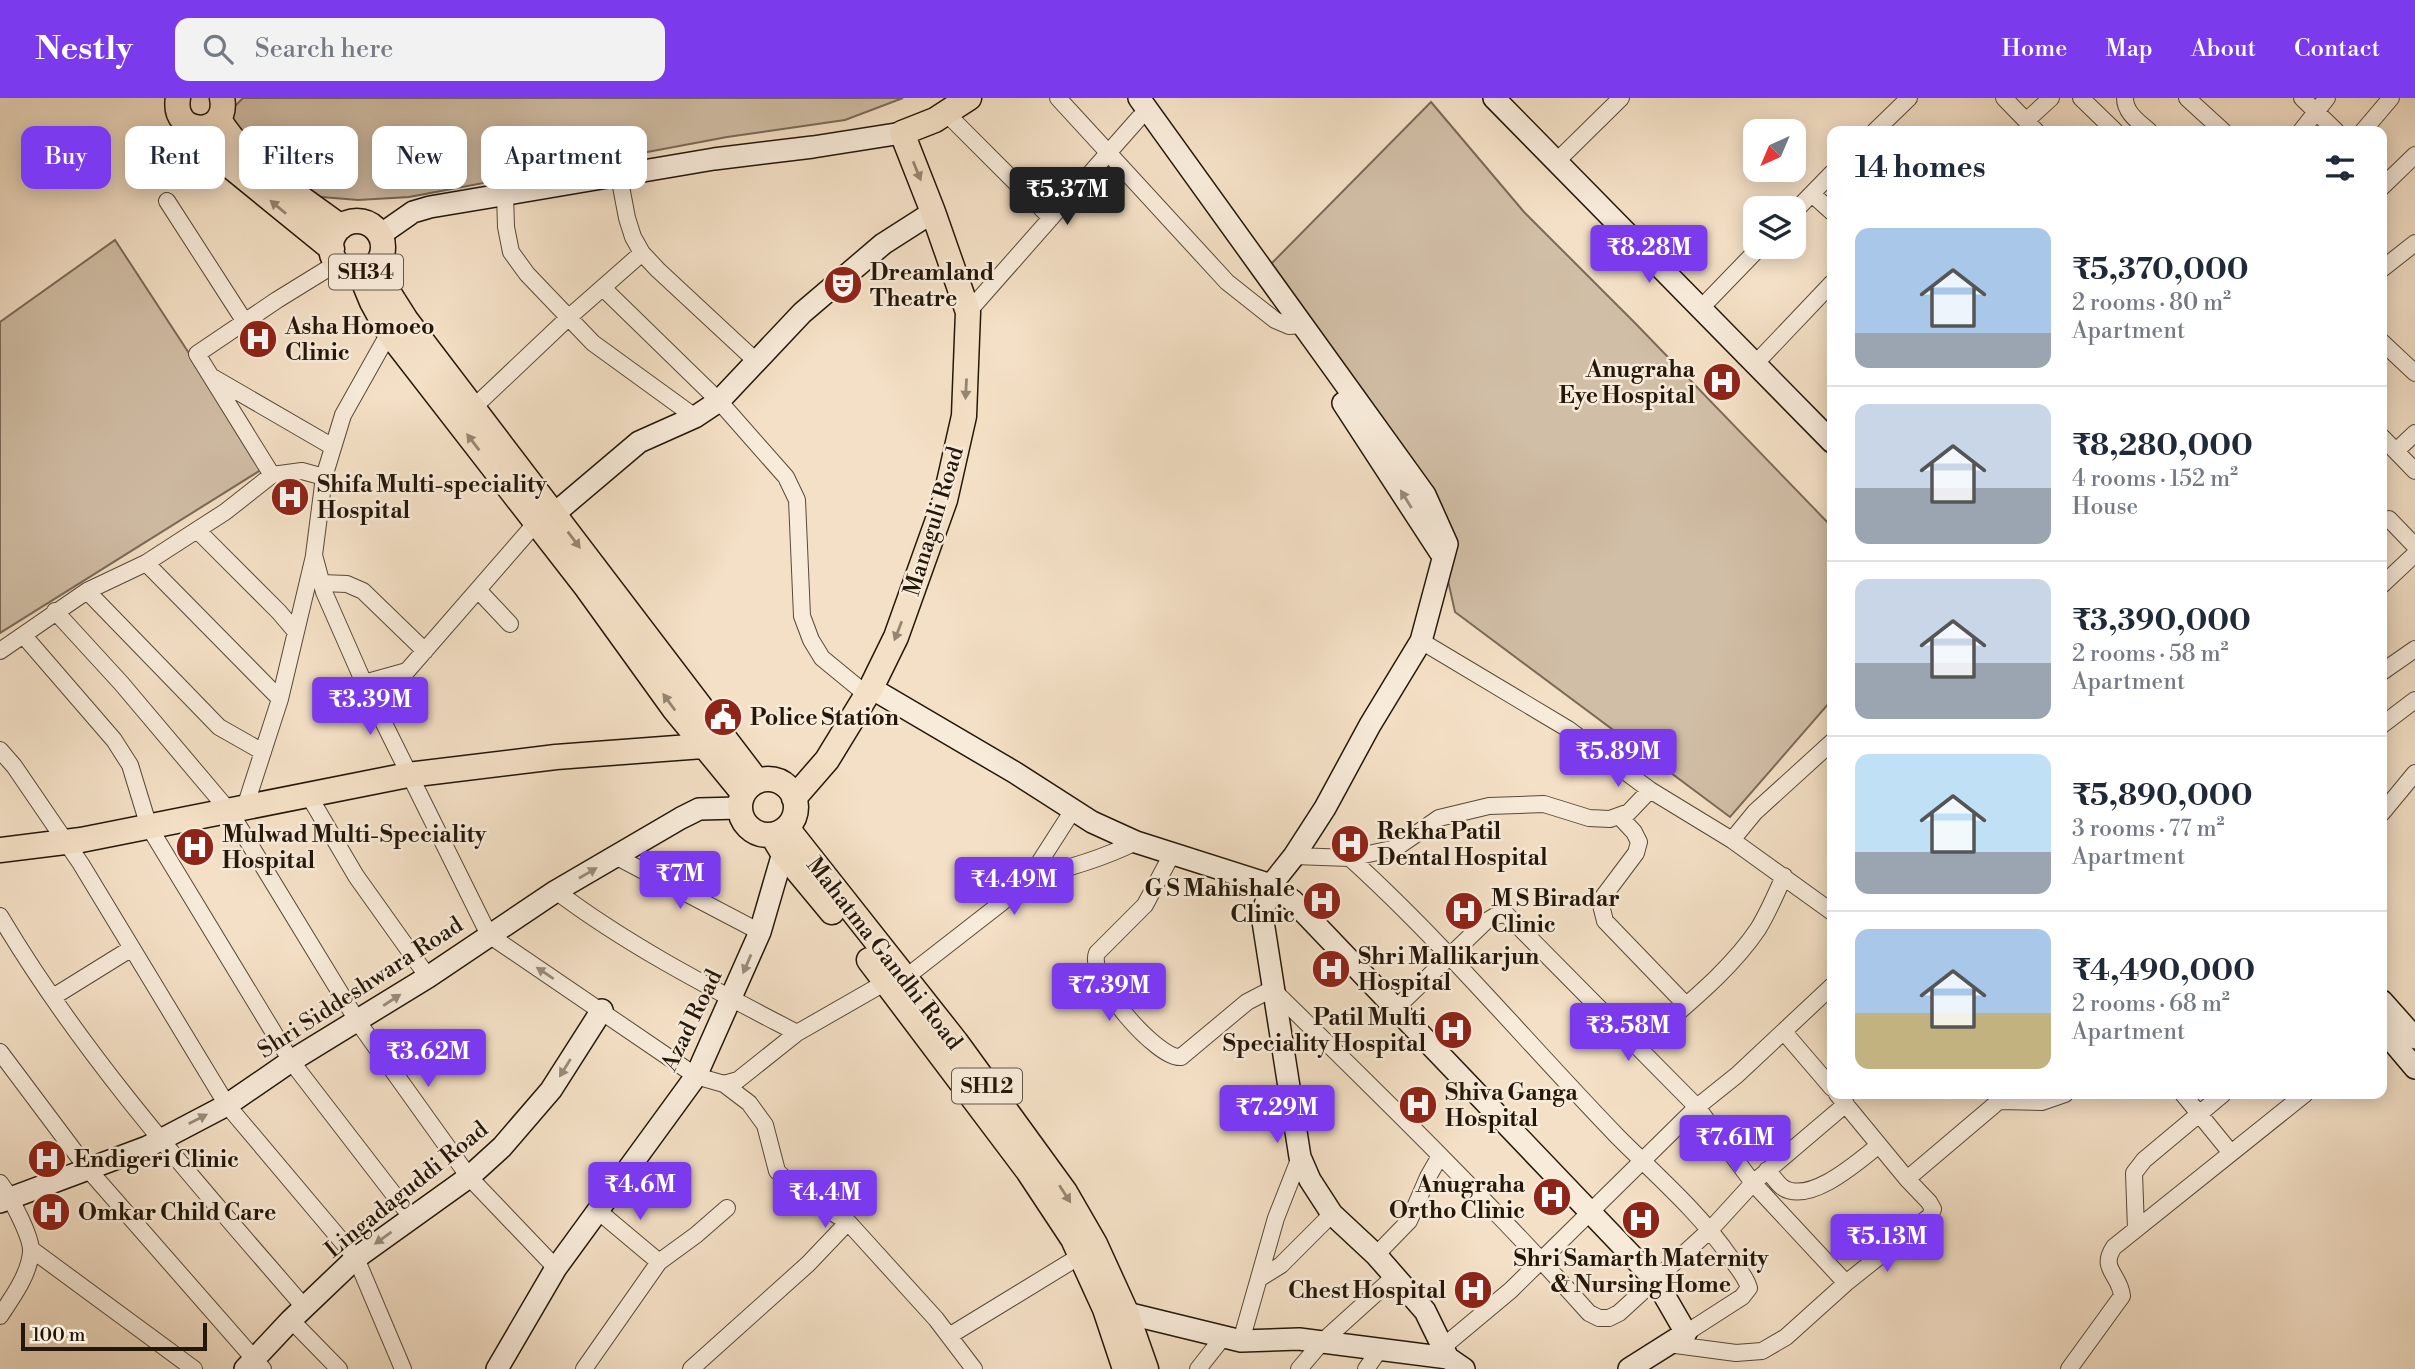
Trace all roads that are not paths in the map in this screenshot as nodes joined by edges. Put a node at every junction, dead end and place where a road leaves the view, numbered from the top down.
1 (969, 98) edge
2 (1058, 98) edge
3 (1123, 98) edge
4 (1494, 98) edge
5 (1621, 98) edge
6 (1909, 98) edge
7 (2004, 98) edge
8 (2051, 98) edge
9 (2081, 98) edge
10 (2125, 98) edge
11 (2187, 98) edge
12 (2302, 98) edge
13 (2327, 98) edge
14 (2391, 98) edge
15 (171, 102) edge
16 (1139, 108) edge
17 (220, 109) edge
18 (2316, 110) junction
19 (946, 113) junction
20 (192, 126) edge
21 (210, 126) edge
22 (1880, 126) edge
23 (2031, 126) edge
24 (2110, 126) edge
25 (2143, 126) edge
26 (2218, 126) edge
27 (2305, 126) edge
28 (2331, 126) edge
29 (2367, 126) edge
30 (902, 133) junction
31 (1108, 153) junction
32 (2415, 155) edge
33 (1557, 161) junction
34 (225, 162) edge
35 (647, 171) edge
36 (1827, 178) edge
37 (2387, 182) edge
38 (537, 189) edge
39 (621, 189) edge
40 (505, 194) junction
41 (1812, 194) junction
42 (1806, 200) edge
43 (167, 201) dead end
44 (1827, 208) edge
45 (933, 212) junction
46 (1051, 218) junction
47 (380, 235) junction
48 (2415, 243) edge
49 (337, 246) junction
50 (642, 253) junction
51 (1748, 259) edge
52 (2387, 265) edge
53 (367, 271) junction
54 (603, 288) junction
55 (1827, 288) edge
56 (1701, 308) junction
57 (968, 312) junction
58 (567, 319) junction
59 (245, 322) junction
60 (1297, 326) junction
61 (389, 333) junction
62 (2387, 347) edge
63 (757, 362) junction
64 (1755, 364) junction
65 (2415, 373) edge
66 (211, 376) junction
67 (719, 401) junction
68 (473, 408) junction
69 (695, 417) junction
70 (2415, 433) edge
71 (1827, 437) edge
72 (2387, 442) edge
73 (333, 447) junction
74 (2396, 451) junction
75 (2415, 471) edge
76 (272, 475) junction
77 (324, 477) junction
78 (544, 519) junction
79 (2387, 522) edge
80 (197, 530) junction
81 (2415, 546) edge
82 (2415, 554) edge
83 (314, 555) junction
84 (146, 563) junction
85 (2387, 580) edge
86 (322, 583) junction
87 (478, 590) junction
88 (87, 591) junction
89 (55, 611) junction
90 (510, 624) dead end
91 (296, 632) junction
92 (24, 636) junction
93 (1421, 641) junction
94 (2415, 649) edge
95 (0, 651) edge
96 (425, 651) junction
97 (2387, 669) edge
98 (364, 683) junction
99 (869, 692) junction
100 (280, 699) junction
101 (2415, 701) edge
102 (2387, 721) edge
103 (703, 746) junction
104 (1827, 747) edge
105 (0, 750) edge
106 (262, 752) junction
107 (2415, 773) edge
108 (408, 775) junction
109 (1650, 790) junction
110 (747, 794) junction
111 (309, 796) junction
112 (794, 798) junction
113 (2387, 807) edge
114 (237, 809) junction
115 (1073, 810) junction
116 (1619, 816) junction
117 (149, 827) junction
118 (780, 839) junction
119 (1732, 840) junction
120 (65, 842) junction
121 (1136, 842) junction
122 (3, 845) edge
123 (1172, 854) junction
124 (1294, 856) junction
125 (617, 857) junction
126 (1350, 858) junction
127 (1784, 876) junction
128 (1030, 877) junction
129 (1271, 885) junction
130 (556, 891) junction
131 (1827, 908) edge
132 (0, 916) edge
133 (760, 932) junction
134 (489, 935) junction
135 (132, 948) junction
136 (1449, 954) junction
137 (428, 977) junction
138 (895, 980) junction
139 (1272, 989) junction
140 (1827, 991) edge
141 (53, 998) junction
142 (732, 999) junction
143 (1685, 1004) junction
144 (2387, 1007) edge
145 (1395, 1009) junction
146 (602, 1010) junction
147 (358, 1022) junction
148 (1784, 1032) junction
149 (797, 1033) junction
150 (2387, 1036) edge
151 (2415, 1038) edge
152 (1639, 1047) junction
153 (0, 1052) edge
154 (291, 1061) junction
155 (2415, 1068) edge
156 (696, 1076) junction
157 (1827, 1082) edge
158 (724, 1084) junction
159 (1842, 1099) edge
160 (1995, 1099) edge
161 (2015, 1099) edge
162 (2051, 1099) edge
163 (2187, 1099) edge
164 (2217, 1099) edge
165 (2299, 1099) edge
166 (227, 1105) junction
167 (1697, 1107) junction
168 (2199, 1113) junction
169 (159, 1139) junction
170 (1880, 1145) junction
171 (2231, 1153) junction
172 (1440, 1156) junction
173 (1300, 1157) junction
174 (1642, 1160) junction
175 (88, 1168) junction
176 (1768, 1170) junction
177 (469, 1177) junction
178 (1907, 1179) junction
179 (1753, 1182) junction
180 (4, 1195) edge
181 (727, 1208) dead end
182 (597, 1210) junction
183 (1590, 1210) junction
184 (1332, 1214) junction
185 (412, 1218) junction
186 (848, 1222) junction
187 (1711, 1229) junction
188 (2136, 1229) junction
189 (32, 1249) junction
190 (1376, 1255) junction
191 (1080, 1256) junction
192 (356, 1258) junction
193 (1541, 1259) junction
194 (659, 1262) junction
195 (556, 1268) junction
196 (1395, 1276) junction
197 (1260, 1278) junction
198 (1656, 1281) junction
199 (1846, 1283) junction
200 (1115, 1310) junction
201 (298, 1314) junction
202 (0, 1316) edge
203 (950, 1336) junction
204 (1232, 1338) junction
205 (1677, 1338) junction
206 (1322, 1342) junction
207 (1380, 1349) junction
208 (1443, 1360) edge
209 (588, 1364) edge
210 (255, 1366) edge
211 (194, 1369) edge
212 (339, 1369) edge
213 (403, 1369) edge
214 (497, 1369) edge
215 (605, 1369) edge
216 (691, 1369) edge
217 (974, 1369) edge
218 (1125, 1369) edge
219 (1146, 1369) edge
220 (1198, 1369) edge
221 (1299, 1369) edge
222 (1366, 1369) edge
223 (1629, 1369) edge
224 (2068, 1369) edge

1 - 19 main road
2 - 31 street
3 - 16 street
4 - 33 street
5 - 33 street
6 - 22 street
7 - 23 street
8 - 23 street
9 - 24 street
10 - 25 street
11 - 26 street
12 - 18 street
13 - 18 street
14 - 29 street
15 - 20 main road, SH34
16 - 31 street
16 - 60 street
17 - 21 main road, SH34
17 - 49 main road, SH34
18 - 27 street
18 - 28 street
19 - 30 main road
19 - 46 street
30 - 35 street
30 -> 45 main road, Managuli Road
31 - 46 street
31 - 60 street
32 - 37 street
33 - 56 street
49 -> 34 main road, SH34
36 - 41 street
38 - 40 street
39 - 50 street
40 - 47 street
40 - 58 street
41 - 42 street
41 - 44 street
43 - 59 street
45 - 57 main road, Managuli Road
45 - 63 street
46 - 57 street
47 - 49 main road, SH34
47 - 53 main road, SH34
48 - 52 street
49 - 53 main road, SH34
49 - 59 street
50 - 54 street
50 - 63 street
51 - 56 street
53 - 61 main road, SH34
53 - 68 main road, SH34
54 - 58 street
54 - 67 street
55 - 64 street
56 - 64 street
57 -> 99 main road, Managuli Road
58 - 68 street
58 - 69 street
59 - 66 street
60 - 93 street
61 - 73 street
78 -> 61 main road, SH34
62 - 65 street
63 - 67 street
64 - 71 street
66 - 73 street
66 - 76 street
67 - 69 street
67 - 99 street
68 - 78 main road, SH34
69 - 78 street
70 - 74 street
72 - 74 street
73 - 77 street
74 - 75 street
76 - 77 street
76 - 80 street
77 - 83 street
78 - 87 street
103 -> 78 main road, SH34
78 -> 110 main road, SH34
79 - 81 street
80 - 84 street
80 - 91 street
82 - 85 street
83 - 86 street
83 - 91 street
84 - 88 street
84 - 100 street
86 - 96 street
86 - 98 street
87 - 90 street
87 - 96 street
88 - 89 street
88 - 106 street
89 - 92 street
89 - 114 street
91 - 100 street
92 - 95 street
92 - 117 street
93 - 109 street
93 - 124 street
94 - 97 street
96 - 98 street
98 - 108 street
99 - 112 main road, Managuli Road
99 - 115 street
100 - 106 street
101 - 102 street
103 - 108 main road
103 - 110 main road, SH34
104 - 119 street
105 - 120 street
106 - 114 street
107 - 113 street
108 - 111 main road
108 - 134 street
109 - 116 street
109 - 119 street
110 - 112 main road
110 - 118 main road, SH34
110 - 125 street, Shri Siddeshwara Road
111 - 114 main road
111 - 137 street
112 - 118 main road
114 - 117 main road
114 - 147 street
115 - 121 street
115 - 128 street
116 - 126 street
116 - 143 street
117 - 120 main road
117 - 154 street
118 - 133 street, Azad Road
118 - 138 main road, Mahatma Gandhi Road / SH12
119 - 127 street
120 - 122 main road
120 - 135 street
121 - 123 street
121 - 128 street
123 - 129 street
123 - 139 street
124 - 126 street
124 - 129 street
130 -> 125 street, Shri Siddeshwara Road
125 - 133 street
126 - 136 street
127 - 131 street
127 - 143 street
128 - 138 street
129 - 139 street
129 - 145 street
130 - 134 street, Shri Siddeshwara Road
130 - 142 street
132 - 141 street
133 -> 142 street, Azad Road
134 - 137 street, Shri Siddeshwara Road
146 -> 134 street
135 - 141 street
135 - 166 street
136 - 145 street
136 - 152 street
136 - 174 street
147 -> 137 street, Shri Siddeshwara Road
138 - 149 street
138 - 191 main road, Mahatma Gandhi Road / SH12
138 -> 200 main road, Mahatma Gandhi Road / SH12
139 - 172 street
139 - 173 street
140 - 148 street
141 - 169 street
142 - 149 street
142 - 156 street, Azad Road
143 - 152 street
144 - 151 street
145 - 183 street
146 - 156 street
146 -> 177 street, Lingadaguddi Road
147 - 154 street, Shri Siddeshwara Road
147 - 177 street
148 - 157 street
148 - 167 street
149 - 158 street
150 - 155 street
152 - 167 street
153 - 175 street
154 - 166 street, Shri Siddeshwara Road
154 - 185 street
156 - 158 street
156 - 182 street, Azad Road
158 - 186 street
159 - 170 street
159 - 176 street
160 - 178 street
161 - 162 street
163 - 168 street
164 - 168 street
165 - 171 street
169 -> 166 street, Shri Siddeshwara Road
166 - 192 street
167 - 174 street
167 - 179 street
168 - 171 street
168 - 188 street
169 - 175 street, Shri Siddeshwara Road
169 - 201 street
170 - 176 street
170 - 178 street
171 - 188 street
172 - 190 street
172 - 193 street
173 - 184 street
173 - 197 street
174 - 183 street
174 - 187 street
175 - 180 street, Shri Siddeshwara Road
175 - 210 street
176 - 179 street
177 - 185 street, Lingadaguddi Road
177 - 195 street
178 - 199 street
179 - 187 street
179 - 199 street
180 - 189 street
181 - 194 street
182 - 194 street
182 - 195 street, Azad Road
183 - 193 street
183 - 198 street
184 - 190 street
184 - 197 street
185 -> 192 street, Lingadaguddi Road
186 - 203 street
186 - 216 street
187 - 198 street
187 - 205 street
188 - 224 street
189 - 202 street
189 - 211 street
190 - 196 street
191 - 200 main road, Mahatma Gandhi Road / SH12
191 - 203 street
192 - 201 street, Lingadaguddi Road
192 - 213 street
193 - 198 street
193 - 208 street
194 - 209 street
195 - 214 street, Azad Road
196 - 206 street
196 - 208 street
197 - 204 street
198 - 205 street
199 - 205 street
200 - 204 street
200 - 218 main road, Mahatma Gandhi Road / SH12
200 - 219 main road, Mahatma Gandhi Road / SH12
201 - 210 street, Lingadaguddi Road
201 - 212 street
203 - 217 street
204 - 206 street
204 - 220 street
205 - 223 street
206 - 207 street
206 - 221 street
207 - 208 street
207 - 222 street
209 - 215 street

